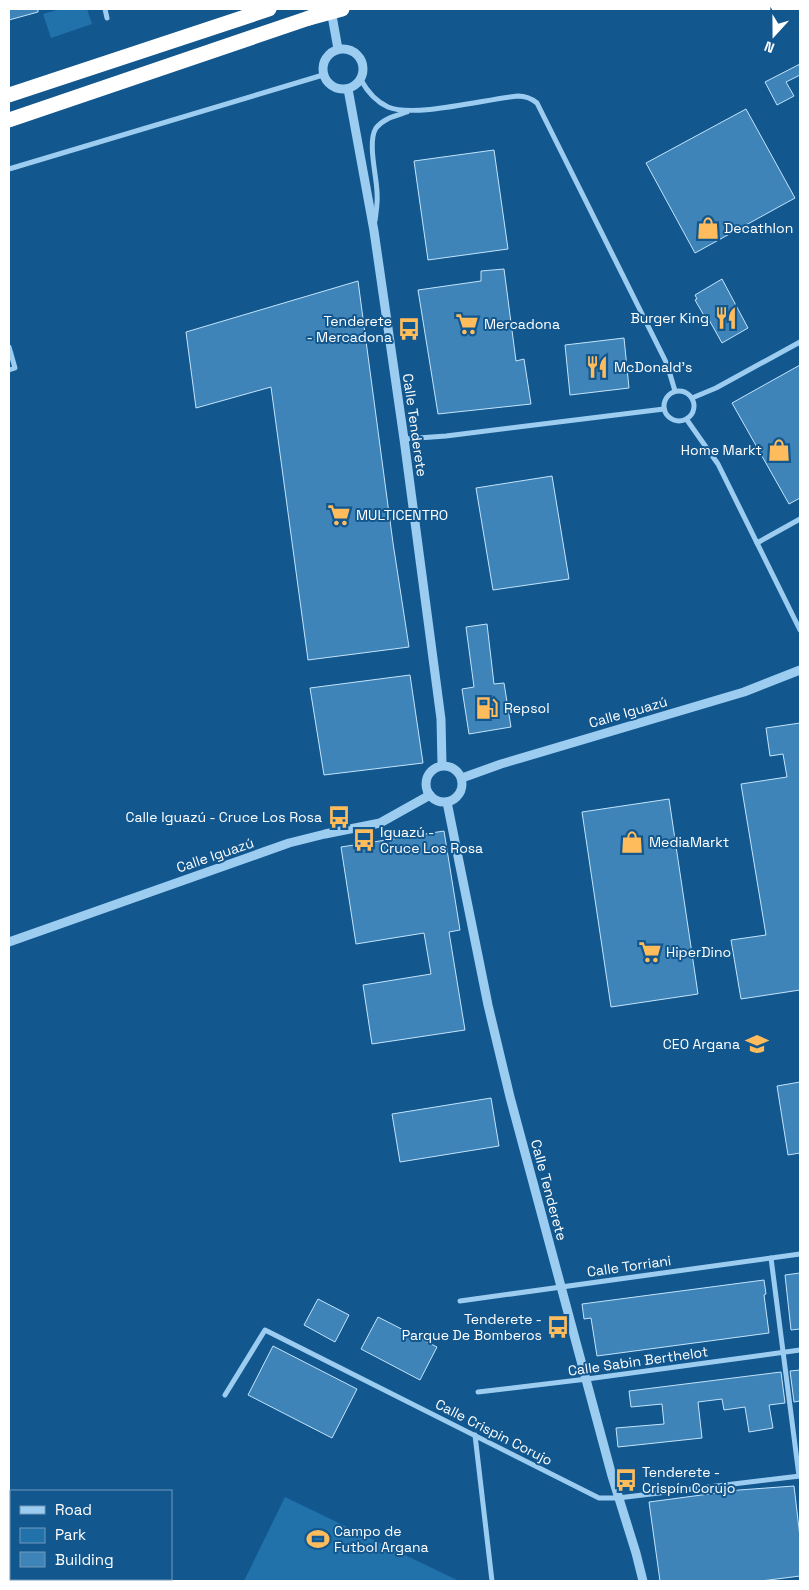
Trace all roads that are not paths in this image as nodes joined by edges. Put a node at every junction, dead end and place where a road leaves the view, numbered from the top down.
1 (104, 9) edge
2 (269, 9) edge
3 (331, 9) edge
4 (342, 9) edge
5 (107, 18) dead end
6 (338, 49) junction
7 (323, 75) junction
8 (361, 80) junction
9 (348, 89) junction
10 (9, 95) edge
11 (410, 111) junction
12 (9, 120) edge
13 (9, 169) edge
14 (374, 231) junction
15 (800, 342) edge
16 (9, 347) edge
17 (9, 370) edge
18 (675, 391) junction
19 (692, 398) junction
20 (664, 409) junction
21 (687, 420) junction
22 (404, 439) junction
23 (800, 519) edge
24 (757, 543) junction
25 (800, 630) edge
26 (800, 670) edge
27 (442, 765) junction
28 (462, 778) junction
29 (430, 795) junction
30 (447, 802) junction
31 (9, 942) edge
32 (800, 1254) edge
33 (771, 1258) junction
34 (561, 1286) junction
35 (460, 1301) dead end
36 (800, 1350) edge
37 (783, 1352) junction
38 (587, 1379) junction
39 (478, 1392) dead end
40 (225, 1395) dead end
41 (475, 1435) junction
42 (798, 1447) edge
43 (800, 1476) edge
44 (618, 1498) junction
45 (492, 1581) edge
46 (643, 1581) edge

1 - 5 street
2 - 10 highway
3 - 6 street
4 - 12 highway, bridge
6 - 7 street
6 - 8 street
7 - 9 street
7 - 13 street
8 - 9 street
8 - 11 street
9 - 14 street, Calle Tenderete
11 - 14 street
11 - 18 street
14 - 22 street, Calle Tenderete
15 - 19 street
16 - 17 street
18 - 19 street
18 - 20 street
19 - 21 street
20 - 21 street
20 - 22 street
21 - 24 street
22 - 27 street, Calle Tenderete
23 - 24 street
24 - 25 street
26 - 28 street, Calle Iguazú
27 - 28 street
27 - 29 street
28 - 30 street
29 - 30 street
29 - 31 street, Calle Iguazú
30 - 34 street, Calle Tenderete
32 - 33 street, Calle Torriani
33 - 34 street, Calle Torriani
33 - 37 street
34 - 35 street, Calle Torriani
34 - 38 street, Calle Tenderete
36 - 37 street, Calle Sabin Berthelot
37 - 38 street, Calle Sabin Berthelot
37 - 42 street
38 - 39 street, Calle Sabin Berthelot
38 - 44 street, Calle Tenderete
40 - 41 street, Calle Crispin Corujo
41 - 44 street, Calle Crispin Corujo
41 - 45 street
42 - 43 street
43 - 44 street, Calle Crispin Corujo
44 - 46 street, Calle Tenderete

